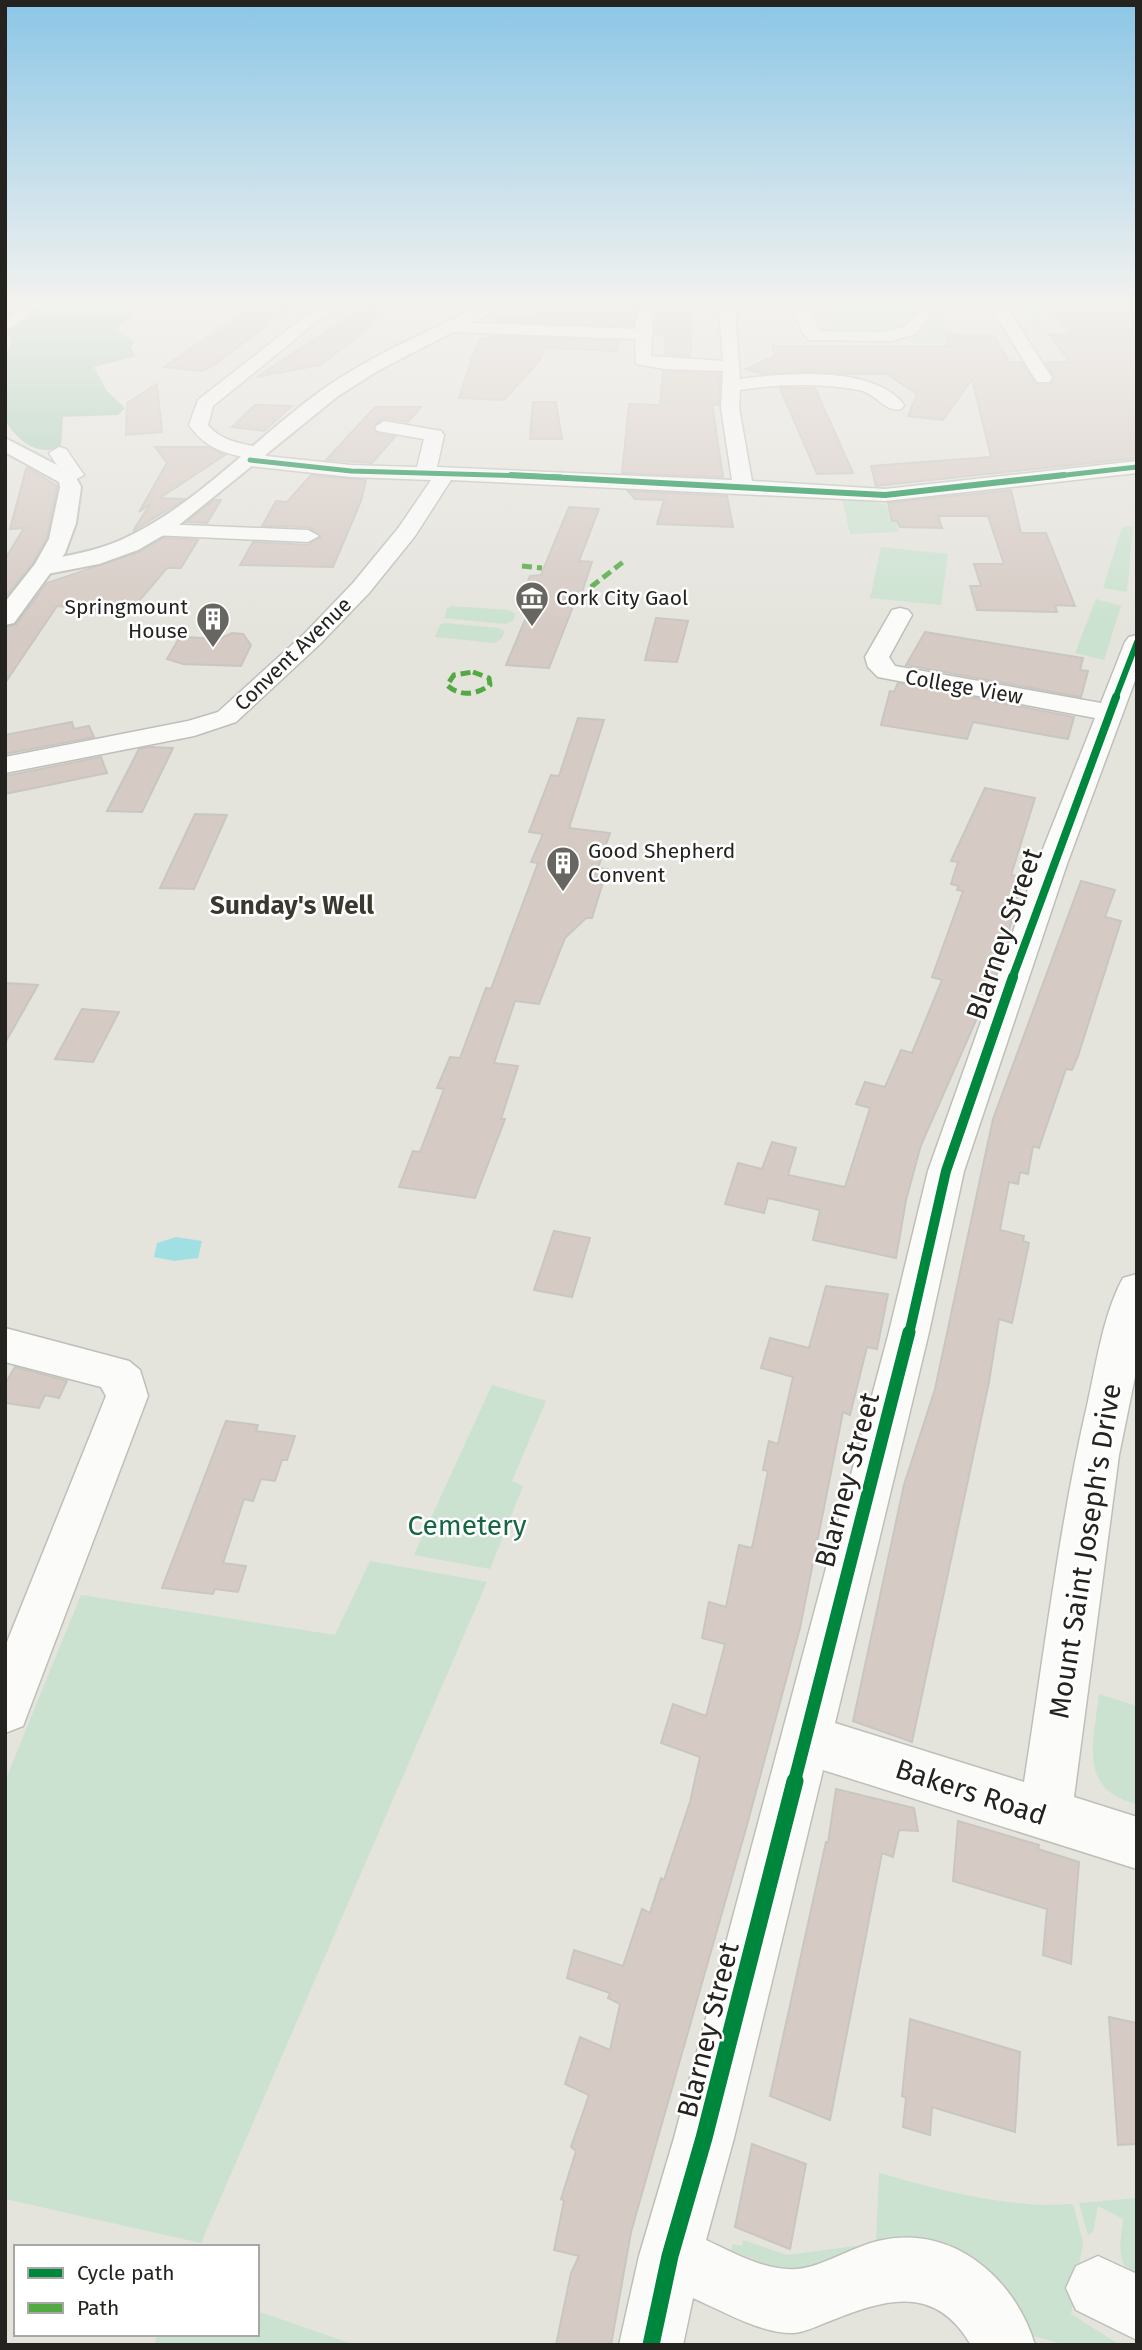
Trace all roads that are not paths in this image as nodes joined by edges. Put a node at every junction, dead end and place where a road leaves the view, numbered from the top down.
1 (202, 411) edge
2 (309, 411) edge
3 (731, 411) edge
4 (384, 427) dead end
5 (5, 444) edge
6 (59, 453) dead end
7 (254, 457) junction
8 (1137, 467) edge
9 (434, 475) junction
10 (67, 478) junction
11 (744, 485) junction
12 (160, 530) junction
13 (308, 536) dead end
14 (47, 567) junction
15 (900, 615) dead end
16 (5, 618) edge
17 (1137, 642) edge
18 (1107, 712) junction
19 (5, 765) edge
20 (1137, 1289) edge
21 (5, 1345) edge
22 (5, 1709) edge
23 (806, 1739) junction
24 (1045, 1816) junction
25 (1137, 1843) edge
26 (670, 2256) junction
27 (651, 2345) edge
28 (1003, 2345) edge

1 - 7 street
2 - 7 street
3 - 11 street
4 - 9 street
5 - 10 street
6 - 10 street
7 - 9 street
7 - 12 street
8 - 11 street
9 - 11 street
9 - 19 street, Convent Avenue
10 - 14 street
12 - 13 street
12 - 14 street
14 - 16 street
15 - 18 street, College View
17 - 18 street, Blarney Street
18 - 23 street, Blarney Street
20 - 24 street, Mount Saint Joseph's Drive
21 - 22 street
23 - 24 street, Bakers Road
23 - 26 street, Blarney Street
24 - 25 street, Bakers Road
26 - 27 street, Blarney Street
26 - 28 street

